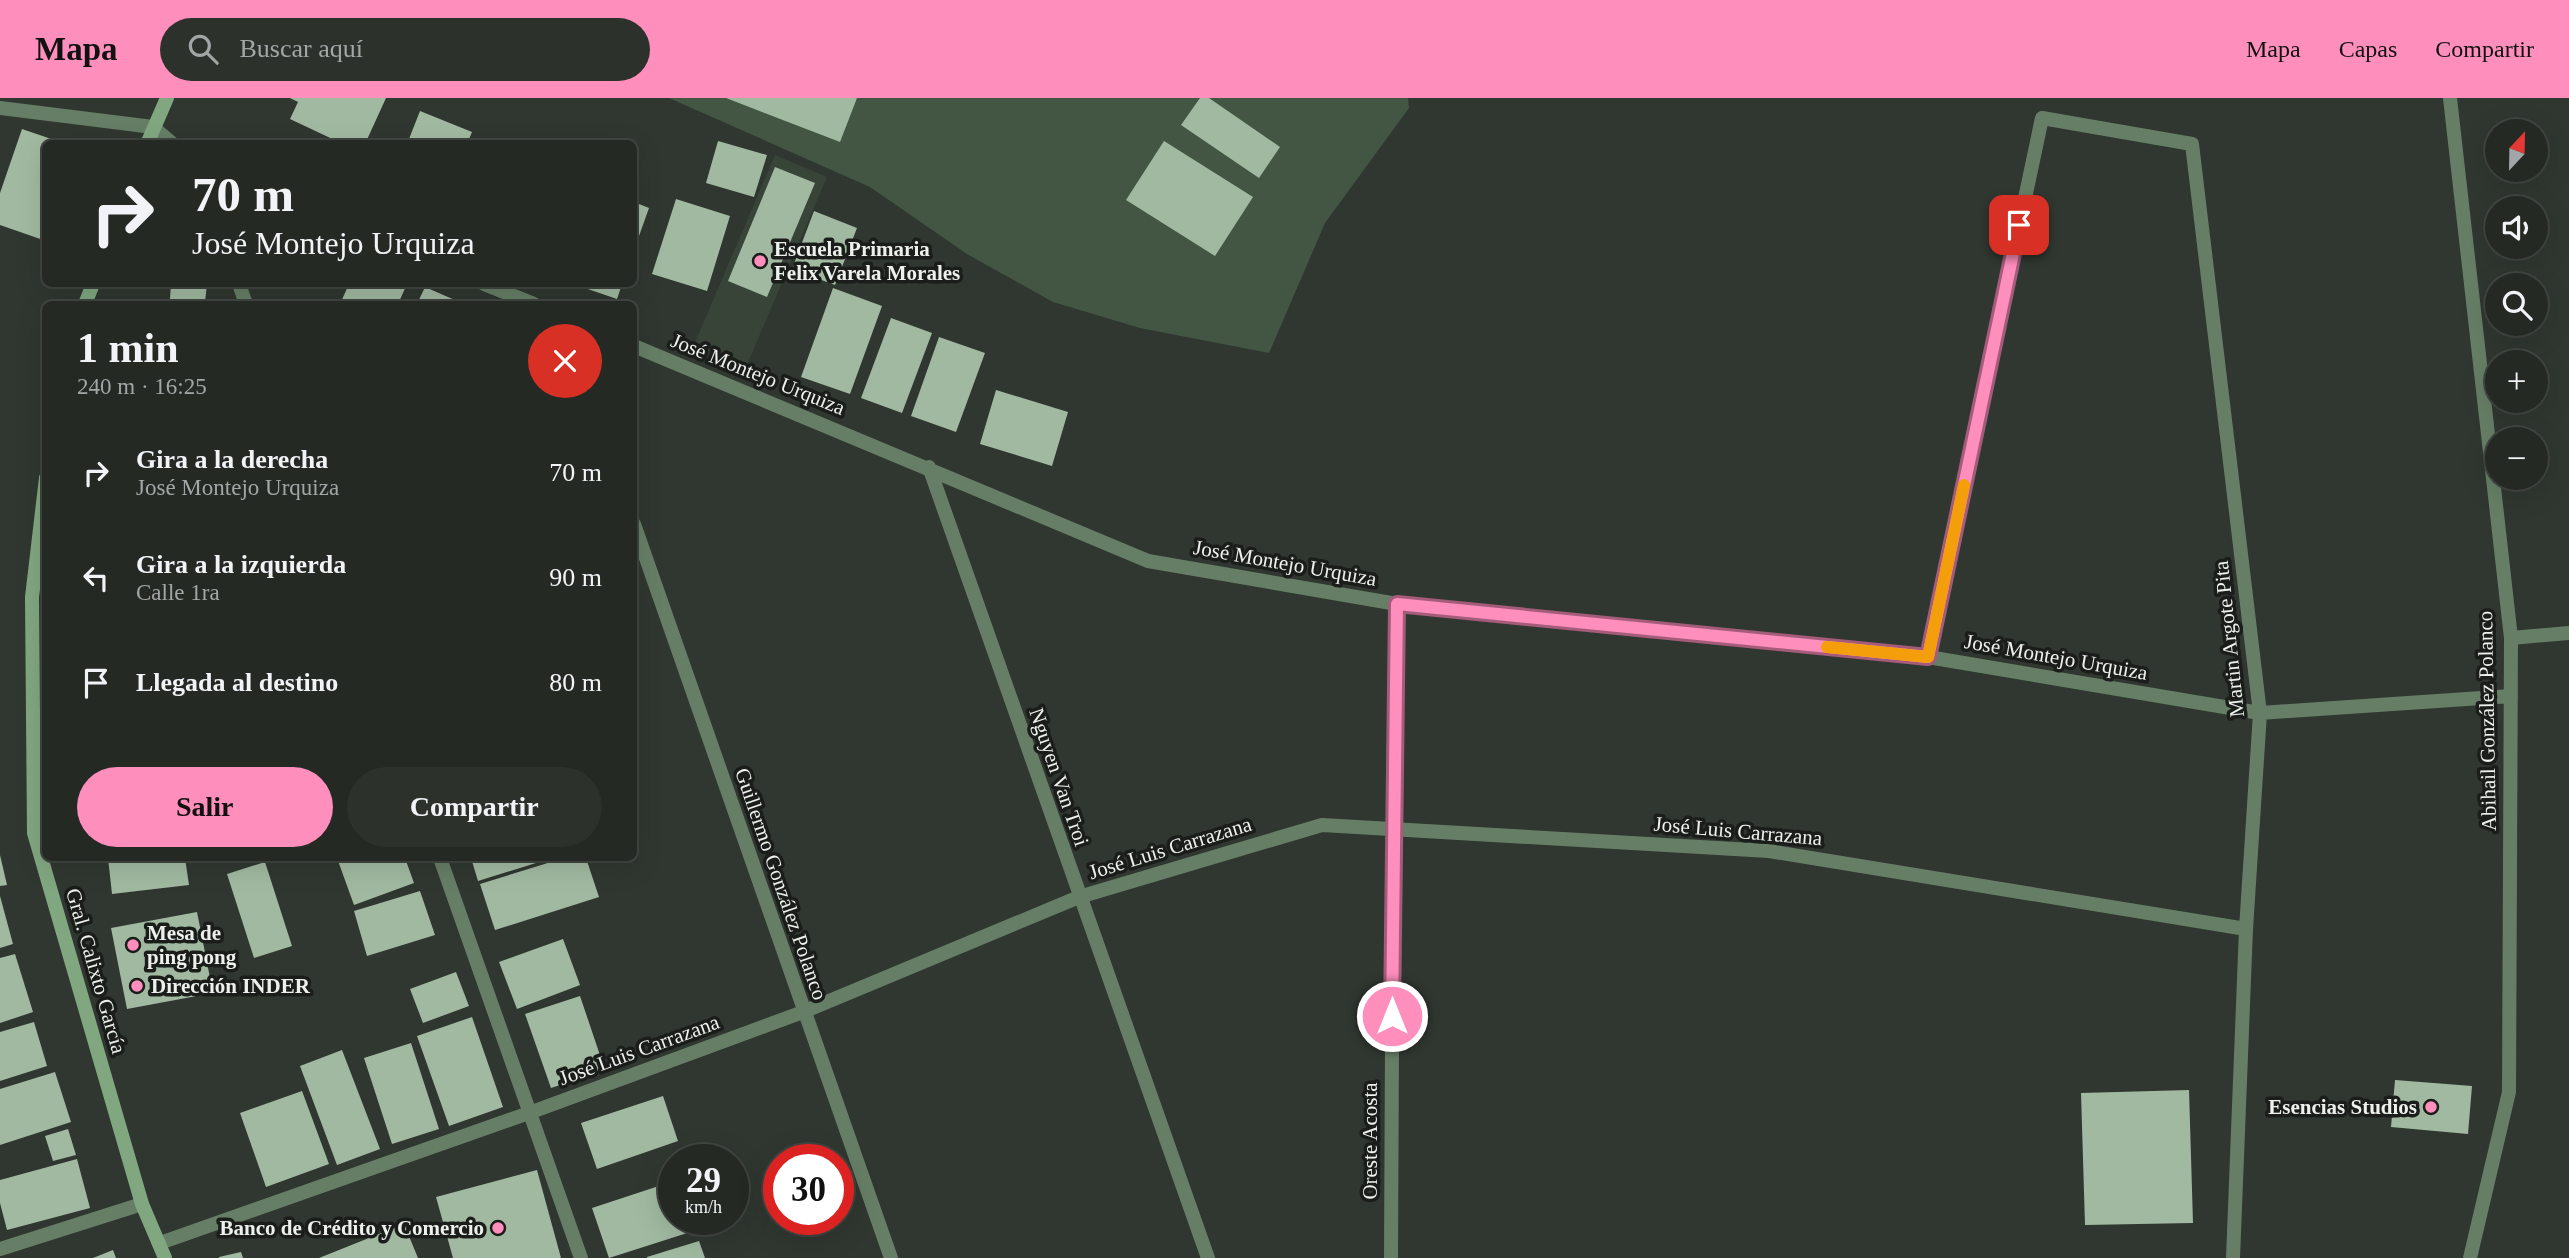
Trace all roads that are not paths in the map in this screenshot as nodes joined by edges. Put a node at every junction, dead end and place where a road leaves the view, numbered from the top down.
1 (167, 98) edge
2 (2450, 98) edge
3 (0, 108) edge
4 (153, 127) junction
5 (148, 140) edge
6 (168, 140) edge
7 (492, 287) edge
8 (526, 301) edge
9 (637, 347) edge
10 (929, 467) junction
11 (42, 512) edge
12 (637, 533) edge
13 (1397, 604) junction
14 (2569, 633) edge
15 (2511, 638) junction
16 (1928, 657) junction
17 (2511, 696) junction
18 (2260, 713) junction
19 (1392, 828) junction
20 (42, 860) edge
21 (42, 861) edge
22 (441, 861) edge
23 (1079, 897) junction
24 (2246, 929) junction
25 (803, 1012) junction
26 (530, 1114) junction
27 (142, 1203) junction
28 (160, 1243) junction
29 (0, 1249) edge
30 (165, 1258) edge
31 (581, 1258) edge
32 (891, 1258) edge
33 (1208, 1258) edge
34 (1391, 1258) edge
35 (2233, 1258) edge
36 (2470, 1258) edge

1 - 4 main road
2 - 15 street, Abihail González Polanco
3 - 4 street
4 - 5 main road
4 - 6 street
7 - 8 street
9 - 10 street, José Montejo Urquiza
10 - 13 street, José Montejo Urquiza
10 - 23 street, Nguyen Van Troi
11 - 20 main road, Gral. Calixto García
12 - 25 street, Guillermo González Polanco
13 - 16 street, José Montejo Urquiza
13 - 19 street, Oreste Acosta
14 - 15 street
15 - 17 street, Abihail González Polanco
16 - 18 street, José Montejo Urquiza
16 - 18 street, Martin Argote Pita
17 - 18 street, José Montejo Urquiza
17 - 36 street, Abihail González Polanco
18 - 24 street, Martin Argote Pita
19 - 23 street, José Luis Carrazana
19 - 24 street, José Luis Carrazana
19 - 34 street, Oreste Acosta
21 - 27 main road, Gral. Calixto García
22 - 26 street
23 - 25 street, José Luis Carrazana
23 - 33 street, Nguyen Van Troi
24 - 35 street, Martin Argote Pita
25 - 26 street, José Luis Carrazana
25 - 32 street, Guillermo González Polanco
26 - 28 street, José Luis Carrazana
26 - 31 street
27 - 28 main road, Gral. Calixto García
27 - 29 street
28 - 30 main road, Gral. Calixto García

